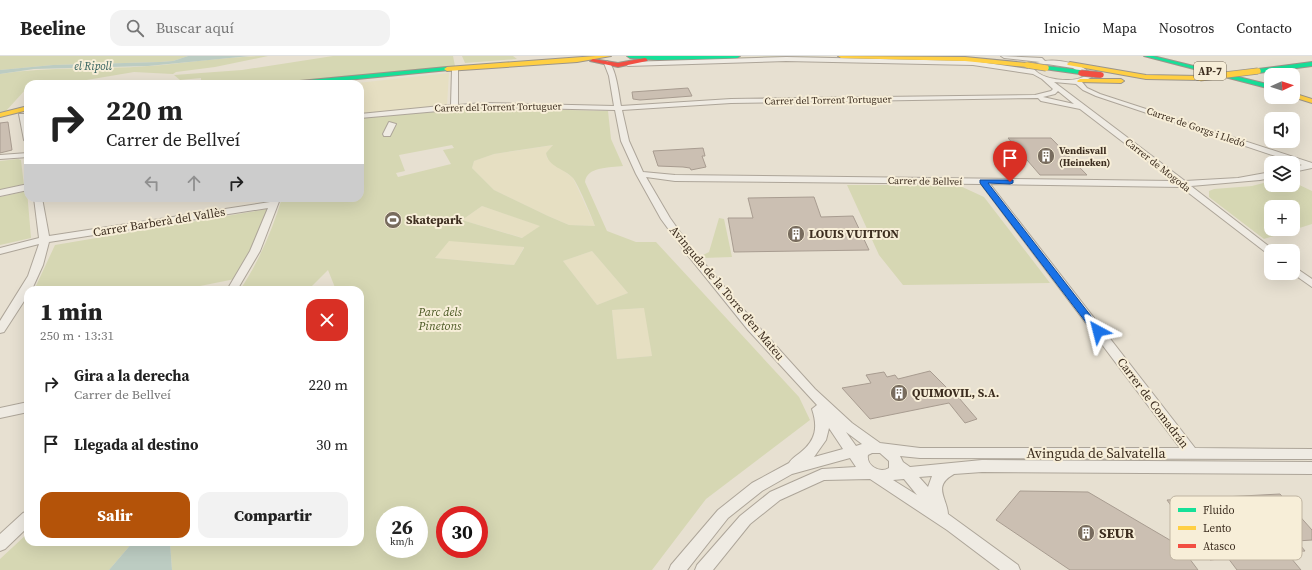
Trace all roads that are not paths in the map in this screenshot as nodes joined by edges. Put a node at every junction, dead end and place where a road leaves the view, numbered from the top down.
1 (672, 56) edge
2 (737, 56) edge
3 (841, 56) edge
4 (1004, 56) edge
5 (1147, 56) edge
6 (1169, 56) edge
7 (658, 58) junction
8 (606, 60) edge
9 (629, 61) edge
10 (1057, 62) junction
11 (1070, 64) junction
12 (1312, 64) edge
13 (455, 70) dead end
14 (1034, 73) junction
15 (612, 76) junction
16 (1045, 78) junction
17 (1079, 78) junction
18 (1200, 78) junction
19 (331, 80) edge
20 (1182, 80) junction
21 (1264, 80) edge
22 (1094, 82) junction
23 (1054, 84) junction
24 (1264, 85) edge
25 (1300, 89) edge
26 (1312, 92) edge
27 (1300, 96) edge
28 (1020, 97) junction
29 (1312, 100) edge
30 (1120, 102) junction
31 (616, 104) junction
32 (1088, 104) junction
33 (454, 107) junction
34 (0, 116) edge
35 (24, 116) edge
36 (364, 116) edge
37 (392, 124) dead end
38 (387, 134) dead end
39 (1272, 153) junction
40 (24, 155) edge
41 (1276, 156) edge
42 (0, 157) edge
43 (1311, 166) edge
44 (1300, 168) edge
45 (640, 174) junction
46 (1264, 177) edge
47 (675, 178) junction
48 (983, 181) junction
49 (1182, 184) junction
50 (24, 188) edge
51 (0, 193) edge
52 (652, 196) junction
53 (39, 202) edge
54 (269, 202) edge
55 (275, 202) edge
56 (44, 240) junction
57 (1264, 247) edge
58 (0, 251) edge
59 (1300, 275) edge
60 (1312, 284) edge
61 (26, 286) edge
62 (234, 286) edge
63 (24, 290) edge
64 (0, 329) edge
65 (811, 392) junction
66 (24, 408) edge
67 (0, 413) edge
68 (875, 448) junction
69 (852, 451) junction
70 (1192, 454) junction
71 (1312, 454) edge
72 (953, 468) junction
73 (1312, 468) edge
74 (788, 469) junction
75 (869, 471) junction
76 (899, 473) junction
77 (24, 521) edge
78 (952, 525) junction
79 (0, 544) edge
80 (677, 570) edge
81 (703, 570) edge
82 (1012, 570) edge

1 - 7 street
2 - 7 main road
3 - 17 main road, bridge
4 - 10 street
5 - 24 main road, AP-7
6 - 21 main road, AP-7
7 - 9 main road
8 - 9 main road
8 - 15 street, Avinguda de la Torre d'en Mateu
8 - 19 main road
9 - 14 street
9 - 15 street
10 - 11 street
10 - 14 street
11 - 17 street
11 - 18 main road
12 - 18 main road, bridge
13 - 33 street
14 - 16 street
15 - 31 street, Avinguda de la Torre d'en Mateu
16 - 17 street
16 - 23 street, Carrer de Mogoda
17 - 20 main road, bridge
17 - 22 main road
17 - 30 street, Carrer de Gorgs i Lledó
18 - 20 main road
20 - 22 main road
22 - 30 street, Carrer de Gorgs i Lledó
23 - 28 street, Carrer del Torrent Tortuguer
23 - 32 street, Carrer de Mogoda
25 - 26 main road
27 - 29 main road
28 - 31 street, Carrer del Torrent Tortuguer
28 - 32 street, Carrer del Torrent Tortuguer
30 - 32 street, Carrer de Gorgs i Lledó
30 - 39 street, Carrer de Gorgs i Lledó
31 - 33 street, Carrer del Torrent Tortuguer
31 - 45 street, Avinguda de la Torre d'en Mateu
32 - 49 street, Carrer de Mogoda
33 - 36 street, Carrer del Torrent Tortuguer
34 - 35 main road
37 - 38 street
39 - 41 street, Carrer de Gorgs i Lledó
39 - 43 street, Carrer de Gorgs i Lledó
40 - 42 street
43 - 44 street
45 - 47 street, Carrer de Bellveí
45 - 52 street, Avinguda de la Torre d'en Mateu
46 - 49 street, Carrer de Bellveí
47 - 48 street, Carrer de Bellveí
47 - 52 street, Carrer de Bellveí
48 - 49 street, Carrer de Bellveí
48 - 70 street, Carrer de Comadrán
49 - 57 street, Carrer de Mogoda
50 - 51 street
52 - 65 street, Avinguda de la Torre d'en Mateu
53 - 56 street
54 - 56 street, Carrer Barberà del Vallès
55 - 62 street
56 - 58 street, Carrer Barberà del Vallès
56 - 61 street
59 - 60 street
63 - 64 street
65 - 68 street, Avinguda de la Torre d'en Mateu
65 - 69 street, Avinguda de la Torre d'en Mateu
65 - 74 street, Avinguda de Salvatella
66 - 67 street
68 - 69 street, Avinguda de Salvatella
68 - 70 street, Avinguda de Salvatella
68 - 75 street
68 - 76 street, Avinguda de la Torre d'en Mateu
69 - 74 street, Avinguda de Salvatella
69 - 75 street, Avinguda de la Torre d'en Mateu
70 - 71 street, Avinguda de Salvatella
72 - 73 street, Avinguda de Salvatella
72 - 76 street, Avinguda de Salvatella
72 - 78 street
74 - 80 street, Avinguda de Salvatella
75 - 76 street, Avinguda de Salvatella
75 - 78 street, Avinguda de la Torre d'en Mateu
75 - 81 street
76 - 78 street, Avinguda de la Torre d'en Mateu
77 - 79 street
78 - 82 street, Avinguda de la Torre d'en Mateu

